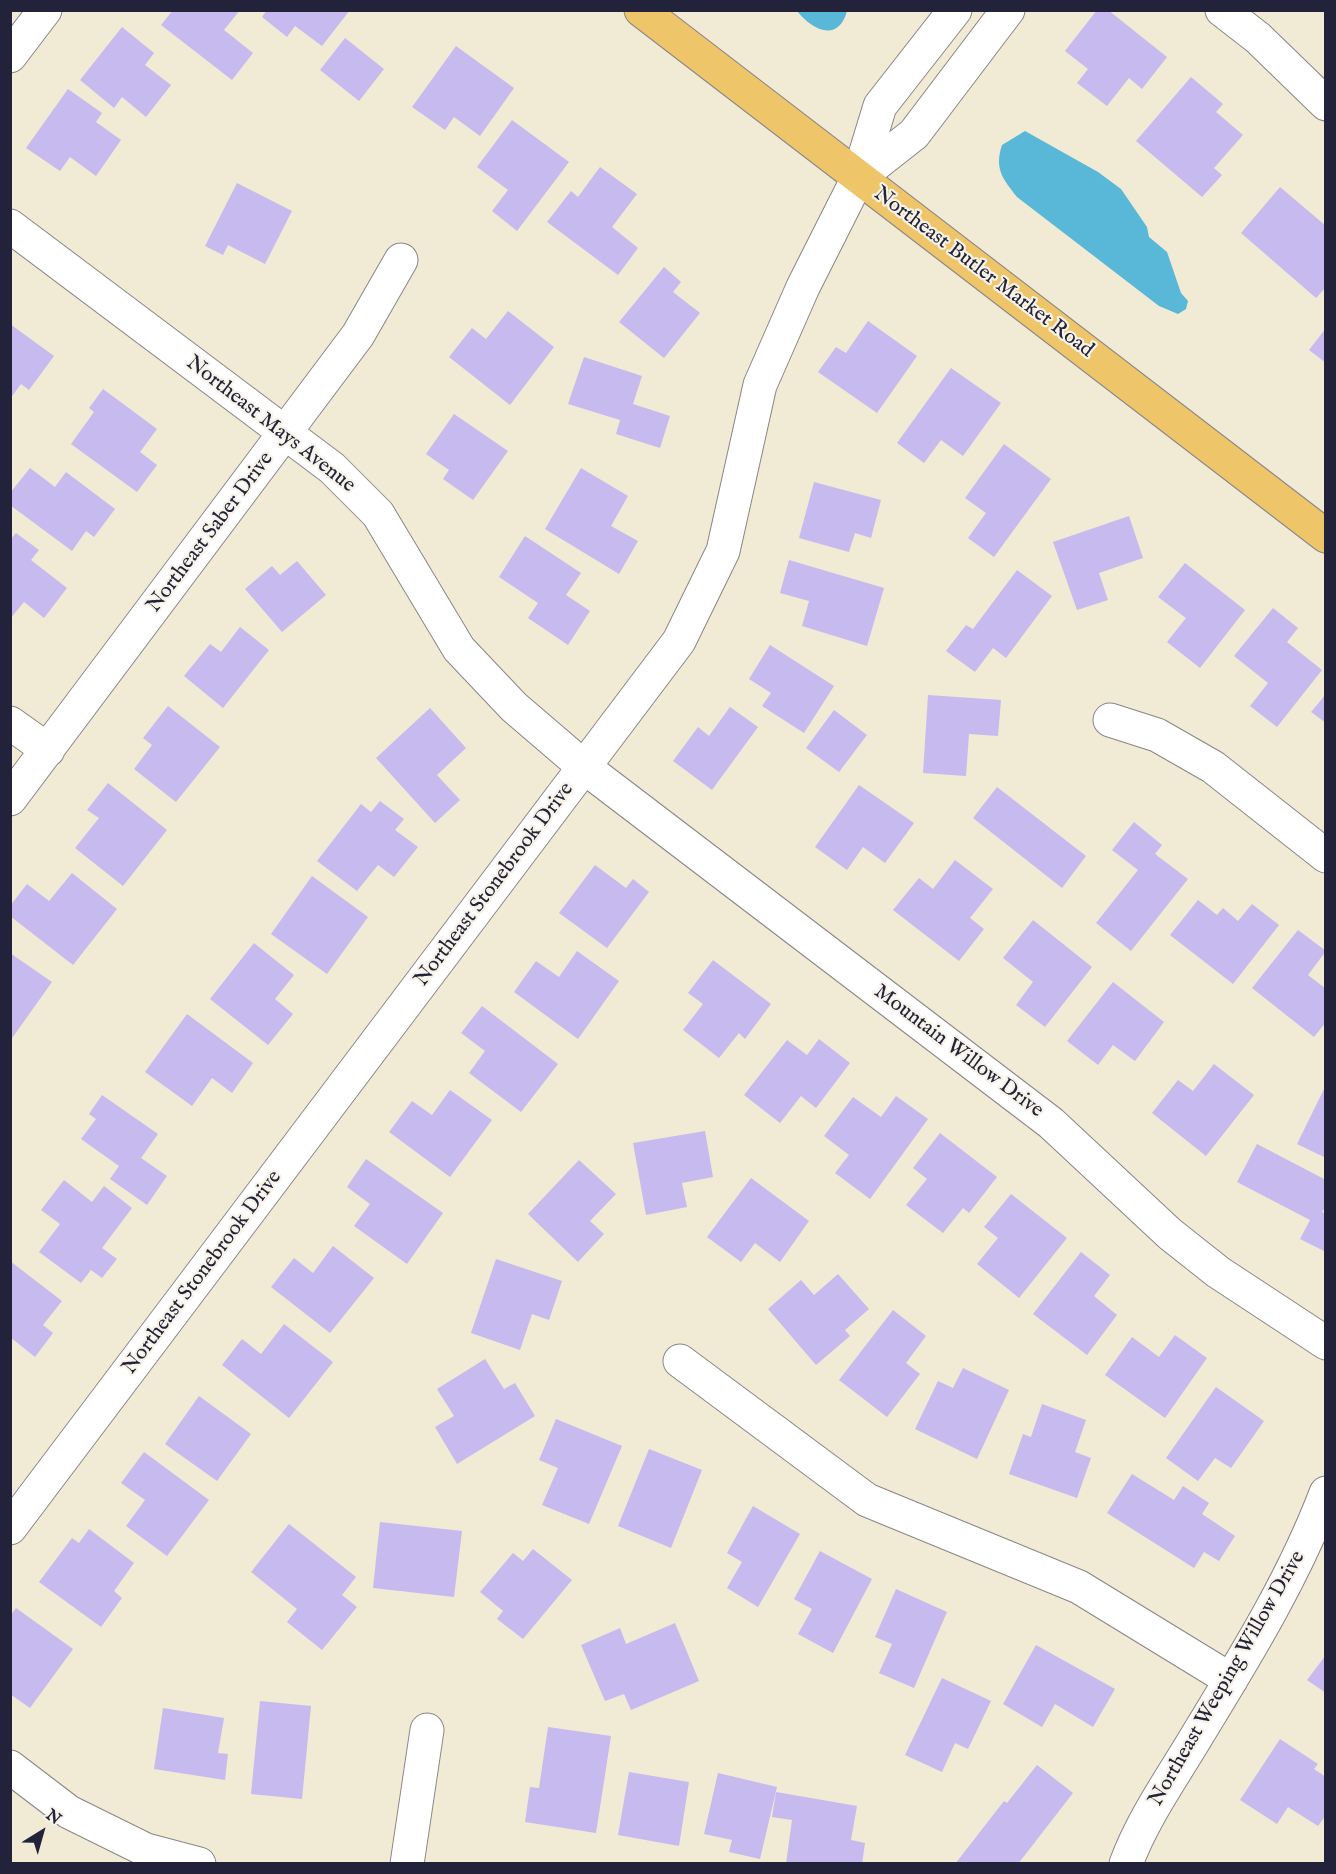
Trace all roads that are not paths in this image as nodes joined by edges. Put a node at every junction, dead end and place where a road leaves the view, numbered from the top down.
1 (45, 10) edge
2 (641, 10) edge
3 (955, 10) edge
4 (1008, 10) edge
5 (1222, 10) edge
6 (10, 56) edge
7 (1326, 104) edge
8 (858, 178) junction
9 (10, 226) edge
10 (401, 260) dead end
11 (286, 433) junction
12 (1326, 536) edge
13 (1110, 720) dead end
14 (10, 723) edge
15 (48, 750) junction
16 (584, 767) junction
17 (10, 800) edge
18 (1326, 856) edge
19 (1326, 1343) edge
20 (680, 1360) dead end
21 (1326, 1493) edge
22 (10, 1528) edge
23 (1231, 1680) junction
24 (427, 1730) dead end
25 (10, 1767) edge
26 (199, 1863) edge
27 (407, 1863) edge
28 (1126, 1863) edge

1 - 6 street
2 - 8 main road, Northeast Butler Market Road
3 - 8 street, Northeast Stonebrook Drive
4 - 8 street, Northeast Stonebrook Drive
5 - 7 street
8 - 12 main road, Northeast Butler Market Road
8 - 16 street, Northeast Stonebrook Drive
9 - 11 street, Northeast Mays Avenue
10 - 11 street, Northeast Saber Drive
11 - 15 street, Northeast Saber Drive
11 - 16 street, Northeast Mays Avenue
13 - 18 street
14 - 15 street
15 - 17 street, Northeast Saber Drive
16 - 19 street, Mountain Willow Drive
16 - 22 street, Northeast Stonebrook Drive
20 - 23 street
21 - 23 street, Northeast Weeping Willow Drive
23 - 28 street, Northeast Weeping Willow Drive
24 - 27 street
25 - 26 street

